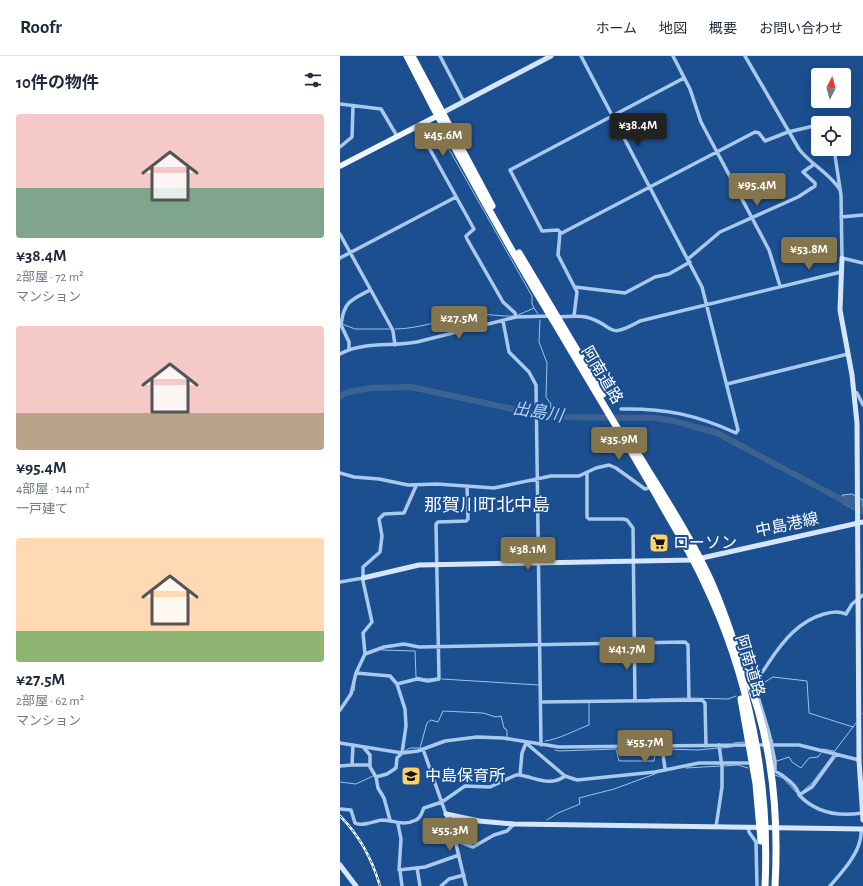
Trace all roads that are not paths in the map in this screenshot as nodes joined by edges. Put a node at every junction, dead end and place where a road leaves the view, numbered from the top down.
1 (407, 56) edge
2 (412, 56) edge
3 (440, 56) edge
4 (551, 56) edge
5 (581, 56) edge
6 (672, 56) edge
7 (745, 56) edge
8 (684, 78) junction
9 (464, 102) junction
10 (340, 104) edge
11 (352, 106) junction
12 (440, 114) junction
13 (613, 115) junction
14 (417, 126) junction
15 (811, 127) edge
16 (788, 132) junction
17 (397, 136) junction
18 (340, 147) edge
19 (717, 152) junction
20 (835, 156) edge
21 (813, 165) junction
22 (340, 166) edge
23 (650, 187) junction
24 (840, 190) junction
25 (456, 197) junction
26 (863, 215) edge
27 (841, 217) junction
28 (752, 218) junction
29 (340, 234) edge
30 (560, 234) junction
31 (350, 252) junction
32 (340, 258) edge
33 (842, 258) junction
34 (689, 261) junction
35 (863, 263) edge
36 (840, 272) junction
37 (780, 286) junction
38 (575, 288) junction
39 (370, 290) junction
40 (706, 305) junction
41 (551, 316) junction
42 (574, 316) junction
43 (516, 317) junction
44 (559, 317) junction
45 (503, 321) junction
46 (340, 325) edge
47 (394, 346) junction
48 (349, 350) junction
49 (340, 354) edge
50 (848, 354) junction
51 (727, 384) junction
52 (854, 392) junction
53 (863, 405) edge
54 (607, 406) junction
55 (621, 409) dead end
56 (620, 428) junction
57 (340, 473) edge
58 (587, 473) junction
59 (538, 478) junction
60 (416, 486) junction
61 (467, 486) junction
62 (652, 487) junction
63 (860, 523) edge
64 (696, 559) junction
65 (633, 561) junction
66 (539, 562) junction
67 (437, 564) junction
68 (363, 578) junction
69 (340, 582) edge
70 (863, 595) edge
71 (858, 599) junction
72 (541, 644) junction
73 (634, 644) junction
74 (438, 646) junction
75 (734, 650) junction
76 (365, 654) junction
77 (357, 674) junction
78 (397, 684) junction
79 (747, 694) junction
80 (689, 699) junction
81 (635, 700) junction
82 (541, 702) junction
83 (340, 710) edge
84 (767, 734) junction
85 (340, 743) edge
86 (526, 743) junction
87 (353, 745) junction
88 (541, 745) junction
89 (770, 745) junction
90 (706, 746) junction
91 (748, 746) junction
92 (719, 747) junction
93 (364, 748) junction
94 (662, 748) junction
95 (423, 749) junction
96 (402, 753) junction
97 (834, 754) junction
98 (860, 760) junction
99 (748, 763) dead end
100 (352, 765) junction
101 (370, 765) junction
102 (722, 765) junction
103 (340, 766) edge
104 (665, 769) junction
105 (520, 775) junction
106 (565, 776) junction
107 (376, 777) junction
108 (798, 793) junction
109 (442, 802) junction
110 (340, 809) edge
111 (862, 813) junction
112 (446, 814) junction
113 (390, 820) junction
114 (863, 820) edge
115 (398, 824) junction
116 (514, 824) junction
117 (716, 827) junction
118 (748, 827) junction
119 (760, 827) junction
120 (775, 827) junction
121 (862, 829) edge
122 (455, 840) junction
123 (459, 855) junction
124 (341, 867) edge
125 (417, 868) junction
126 (400, 871) junction
127 (464, 875) junction
128 (356, 886) edge
129 (402, 886) edge
130 (420, 886) edge
131 (442, 886) edge
132 (466, 886) edge
133 (757, 886) edge
134 (760, 886) edge
135 (765, 886) edge
136 (770, 886) edge
137 (775, 886) edge
138 (830, 886) edge

1 - 12 highway, 阿南道路
2 - 12 highway, 阿南道路
3 - 9 street
4 - 9 street
5 - 13 street
6 - 8 street
7 - 16 street
8 - 13 street
8 - 19 street
9 - 12 street
10 - 11 street
11 - 17 street
11 - 18 street
12 - 14 main road
12 - 41 highway, 阿南道路
12 - 44 highway, 阿南道路
13 - 23 street
13 - 30 street
14 - 17 main road
14 - 25 street
15 - 16 street
16 - 19 street
16 - 21 street
17 - 22 main road
19 - 23 street
19 - 28 street
20 - 24 street
21 - 24 street
21 - 28 street
23 - 30 street
23 - 34 street
24 - 27 street
25 - 31 street
25 - 43 street
26 - 27 street
27 - 33 street
28 - 34 street
28 - 37 street
29 - 31 street
30 - 38 street
31 - 32 street
31 - 39 street
33 - 35 street
33 - 36 street
34 - 38 street
34 - 40 street
36 - 37 street
36 - 50 street
37 - 40 street
38 - 42 street
39 - 46 street
39 - 47 street
40 - 42 street
40 - 51 street
41 - 43 street
41 - 44 street
41 - 54 highway, 阿南道路
42 - 44 street
43 - 45 street
44 - 54 highway, 阿南道路
45 - 47 street
45 - 59 street
46 - 48 street
47 - 48 street
48 - 49 street
50 - 51 street
50 - 52 street
51 - 55 street
52 - 53 street
52 - 63 street
54 - 56 highway, 阿南道路
56 - 62 highway, 阿南道路
56 - 64 highway, 阿南道路
57 - 60 street
58 - 59 street
58 - 62 street
58 - 65 street
59 - 61 street
59 - 66 street
60 - 61 street
60 - 68 street
61 - 67 street
62 - 64 highway, 阿南道路
63 - 64 street, 中島港線
63 - 71 street
64 - 65 street, 中島港線
64 - 75 highway, 阿南道路
65 - 66 street, 中島港線
65 - 73 street
66 - 67 street, 中島港線
66 - 72 street
67 - 68 street, 中島港線
67 - 74 street
68 - 69 street
68 - 76 street
70 - 71 street
71 - 84 street
71 - 98 street
72 - 73 street
72 - 74 street
72 - 82 street
73 - 80 street
73 - 81 street
74 - 76 street
74 - 78 street
75 - 79 highway, 阿南道路
75 - 84 highway
75 - 91 highway
76 - 77 street
77 - 78 street
77 - 83 street
78 - 96 street
79 - 135 highway, 阿南道路
79 - 136 highway, 阿南道路
80 - 81 street
80 - 90 street
81 - 82 street
82 - 88 street
84 - 89 highway
85 - 87 street
86 - 88 street
86 - 95 street
86 - 105 street
86 - 106 street
87 - 93 street
87 - 100 street
88 - 94 street
89 - 91 street
89 - 97 street
89 - 108 street
89 - 120 highway
90 - 92 street
90 - 94 street
91 - 92 street
91 - 119 highway
92 - 102 street
93 - 96 street
93 - 101 street
94 - 104 street
95 - 96 street
95 - 109 street
96 - 107 street
97 - 98 street
97 - 108 street
98 - 111 street
99 - 102 street
100 - 101 street
100 - 103 street
101 - 107 street
102 - 104 street
102 - 117 street
104 - 106 street
105 - 106 street
105 - 109 street
107 - 113 street
108 - 111 street
109 - 112 street
109 - 115 street
110 - 113 street
111 - 114 street
112 - 116 street
112 - 122 street
113 - 115 street
115 - 126 street
116 - 117 street
116 - 122 street
117 - 118 street
118 - 119 street
118 - 133 street
119 - 120 street
119 - 134 highway
120 - 121 street
120 - 137 highway
121 - 138 street
122 - 123 street
123 - 125 street
123 - 127 street
124 - 128 street
125 - 126 street
125 - 130 street
126 - 129 street
127 - 131 street
127 - 132 street

